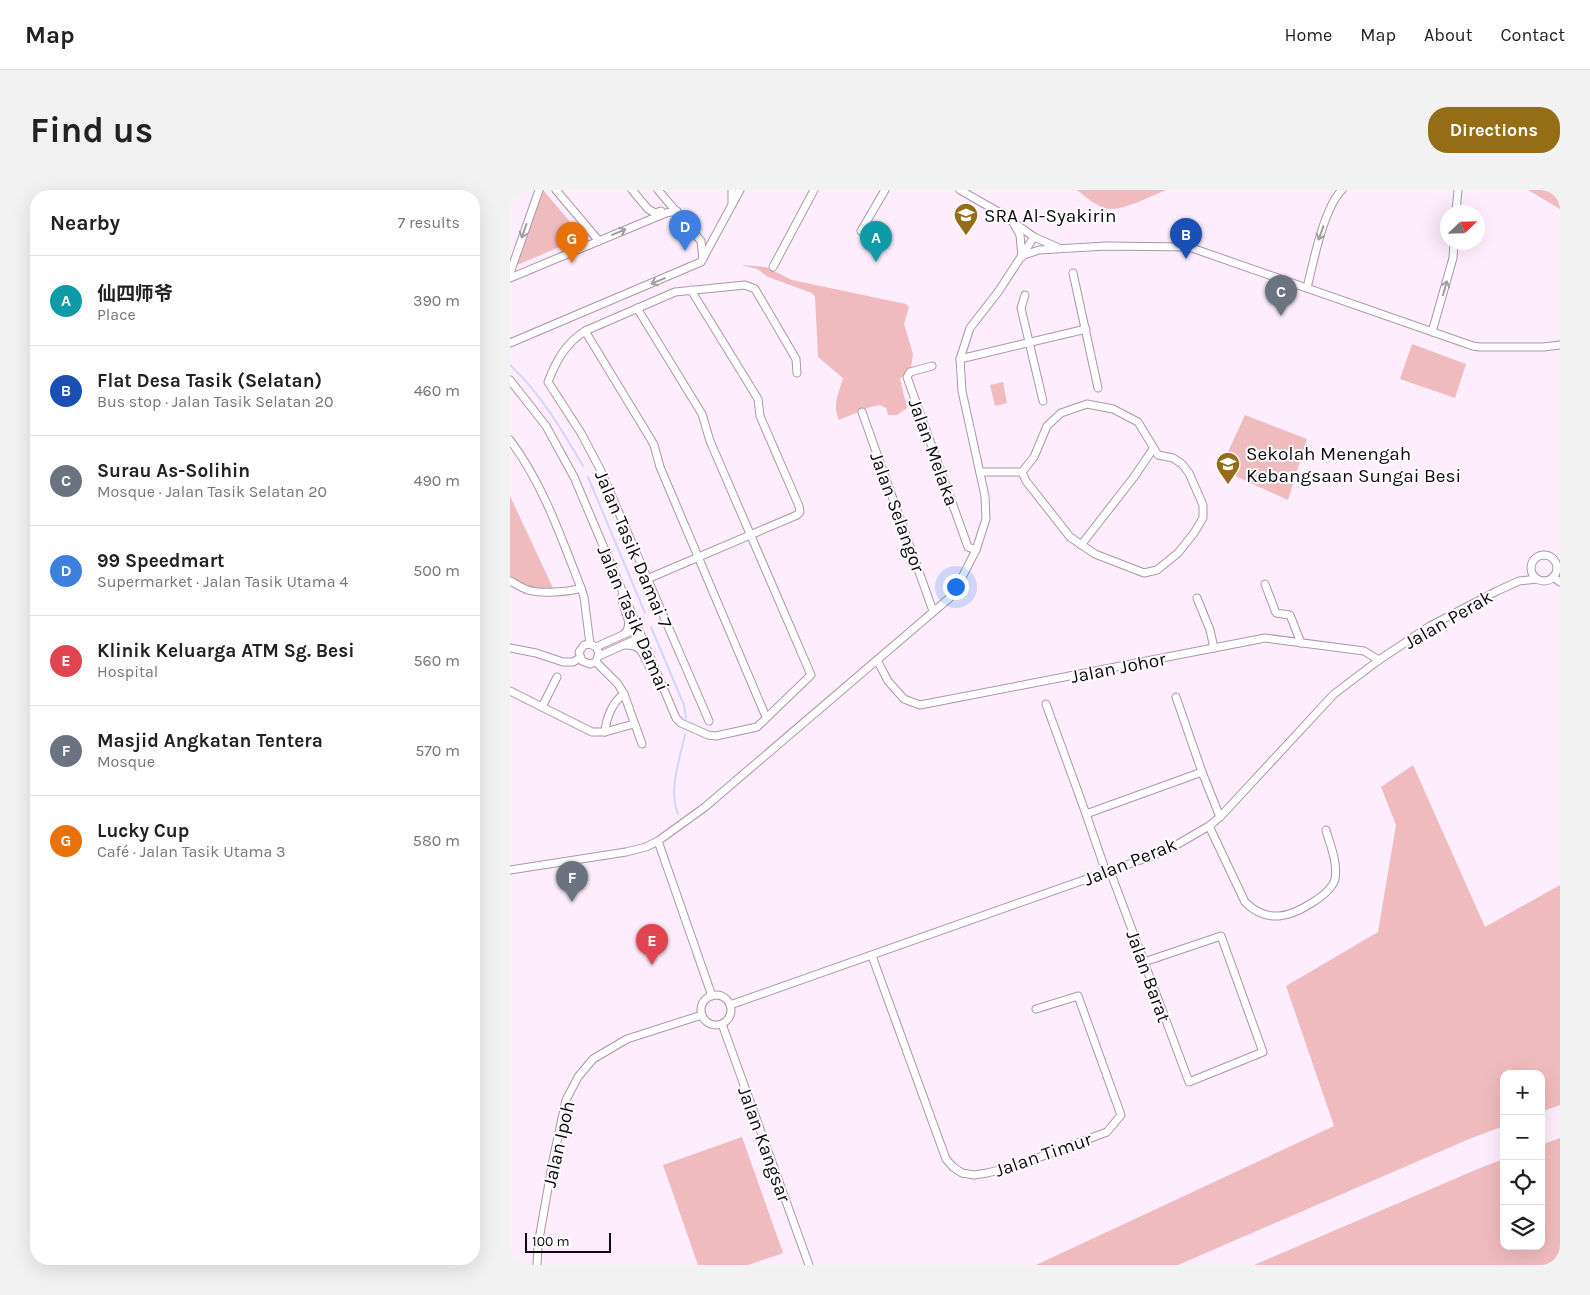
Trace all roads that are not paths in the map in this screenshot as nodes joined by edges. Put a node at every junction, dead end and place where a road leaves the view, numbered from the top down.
1 (539, 190) edge
2 (556, 190) edge
3 (632, 190) edge
4 (658, 190) edge
5 (732, 190) edge
6 (740, 190) edge
7 (814, 190) edge
8 (885, 190) edge
9 (960, 190) edge
10 (1342, 190) edge
11 (1458, 190) edge
12 (666, 200) junction
13 (1457, 205) edge
14 (731, 206) junction
15 (648, 209) junction
16 (677, 211) junction
17 (643, 222) junction
18 (1013, 222) junction
19 (861, 232) dead end
20 (1034, 237) junction
21 (599, 241) junction
22 (700, 241) junction
23 (713, 241) junction
24 (1060, 248) junction
25 (1454, 250) edge
26 (1022, 257) junction
27 (703, 260) junction
28 (773, 267) dead end
29 (510, 273) edge
30 (1073, 273) dead end
31 (510, 278) edge
32 (1307, 288) junction
33 (691, 290) junction
34 (1025, 296) dead end
35 (637, 308) junction
36 (1086, 329) junction
37 (585, 331) junction
38 (1432, 332) junction
39 (510, 343) edge
40 (1030, 343) junction
41 (1560, 344) edge
42 (960, 359) junction
43 (932, 366) dead end
44 (796, 373) dead end
45 (510, 380) edge
46 (1098, 388) dead end
47 (1044, 401) dead end
48 (862, 412) dead end
49 (510, 440) edge
50 (1153, 449) junction
51 (980, 472) junction
52 (1022, 472) junction
53 (751, 535) junction
54 (1082, 545) junction
55 (976, 550) junction
56 (698, 557) junction
57 (1531, 567) junction
58 (1553, 578) junction
59 (647, 579) junction
60 (1537, 579) junction
61 (510, 581) edge
62 (1518, 581) junction
63 (1560, 582) edge
64 (1265, 584) dead end
65 (582, 588) junction
66 (622, 592) junction
67 (1197, 598) dead end
68 (933, 611) junction
69 (638, 628) junction
70 (622, 635) junction
71 (641, 637) junction
72 (1301, 643) junction
73 (593, 645) junction
74 (624, 645) junction
75 (510, 648) edge
76 (1214, 648) junction
77 (580, 658) junction
78 (598, 659) junction
79 (877, 660) junction
80 (1379, 660) junction
81 (557, 677) dead end
82 (659, 677) junction
83 (510, 691) edge
84 (624, 694) junction
85 (1176, 697) dead end
86 (1046, 704) dead end
87 (542, 707) junction
88 (766, 718) junction
89 (708, 721) dead end
90 (634, 724) junction
91 (605, 732) junction
92 (642, 744) dead end
93 (1202, 772) junction
94 (1086, 814) junction
95 (1220, 816) junction
96 (1209, 826) junction
97 (1326, 830) dead end
98 (658, 841) junction
99 (510, 870) edge
100 (1108, 872) junction
101 (872, 956) junction
102 (1144, 962) junction
103 (712, 996) junction
104 (730, 1005) junction
105 (1036, 1009) dead end
106 (702, 1015) junction
107 (722, 1024) junction
108 (537, 1265) edge
109 (809, 1265) edge

1 -> 29 street
2 - 21 street
3 - 15 street
4 - 12 street
5 - 14 street
6 - 14 street
7 - 28 street
8 - 19 street
9 - 18 street
10 -> 32 street
11 - 13 street
12 - 15 street
12 - 16 street
14 - 23 street
15 - 17 street
16 - 17 street
16 - 22 street
21 -> 17 street
18 - 20 street
18 - 26 street
20 - 24 street
20 - 26 street
21 - 31 street
22 - 23 street
22 - 27 street
23 - 27 street
24 - 26 street
24 - 32 street
38 -> 25 street
26 - 42 street
27 -> 39 street
30 - 36 street
32 - 38 street
33 - 35 street
33 - 44 street
33 - 53 street
34 - 40 street
35 - 37 street
35 - 53 street
36 - 40 street
36 - 46 street
37 - 56 street
37 - 59 street, Jalan Tasik Damai 7
38 - 41 street
40 - 42 street
40 - 47 street
42 - 51 street
43 - 55 street, Jalan Melaka
45 - 66 street, Jalan Tasik Damai
48 - 68 street, Jalan Selangor
49 - 65 street
50 - 52 street
50 - 54 street
50 - 54 street
51 - 52 street
51 - 55 street
52 - 54 street
53 - 56 street
53 - 88 street, Jalan Tasik Damai
55 - 68 street
56 - 59 street
56 - 88 street
57 - 58 street
57 - 60 street
57 - 62 street, Jalan Perak
58 - 60 street
58 - 63 street
59 - 89 street, Jalan Tasik Damai 7
60 - 62 street, Jalan Perak
61 - 65 street
62 - 80 street, Jalan Perak
64 - 72 street
65 - 73 street
66 - 69 street, Jalan Tasik Damai
66 - 70 street
67 - 76 street
68 - 79 street
69 - 70 street
69 - 71 street, Jalan Tasik Damai
70 - 73 street
71 - 74 street
71 - 82 street, Jalan Tasik Damai
72 - 76 street, Jalan Johor
72 - 80 street, Jalan Johor
73 - 77 street
73 - 78 street
74 - 78 street
74 - 82 street
75 - 77 street
76 - 79 street, Jalan Johor
77 - 78 street
78 - 84 street
79 - 98 street
80 - 95 street, Jalan Perak
81 - 87 street
82 - 88 street, Jalan Tasik Damai
83 - 87 street
84 - 90 street
84 - 91 street
85 - 93 street
86 - 94 street, Jalan Barat
87 - 91 street
90 - 91 street
90 - 92 street
93 - 94 street
93 - 95 street
94 - 100 street, Jalan Barat
95 - 96 street, Jalan Perak
96 - 97 street
96 - 100 street, Jalan Perak
98 - 99 street
98 - 103 street
100 - 101 street, Jalan Perak
100 - 102 street, Jalan Barat
101 - 104 street, Jalan Perak
101 - 105 street, Jalan Timur
102 - 102 street, Jalan Barat
103 - 104 street
103 - 106 street
104 - 107 street
106 - 107 street
106 - 108 street, Jalan Ipoh
107 - 109 street, Jalan Kangsar

